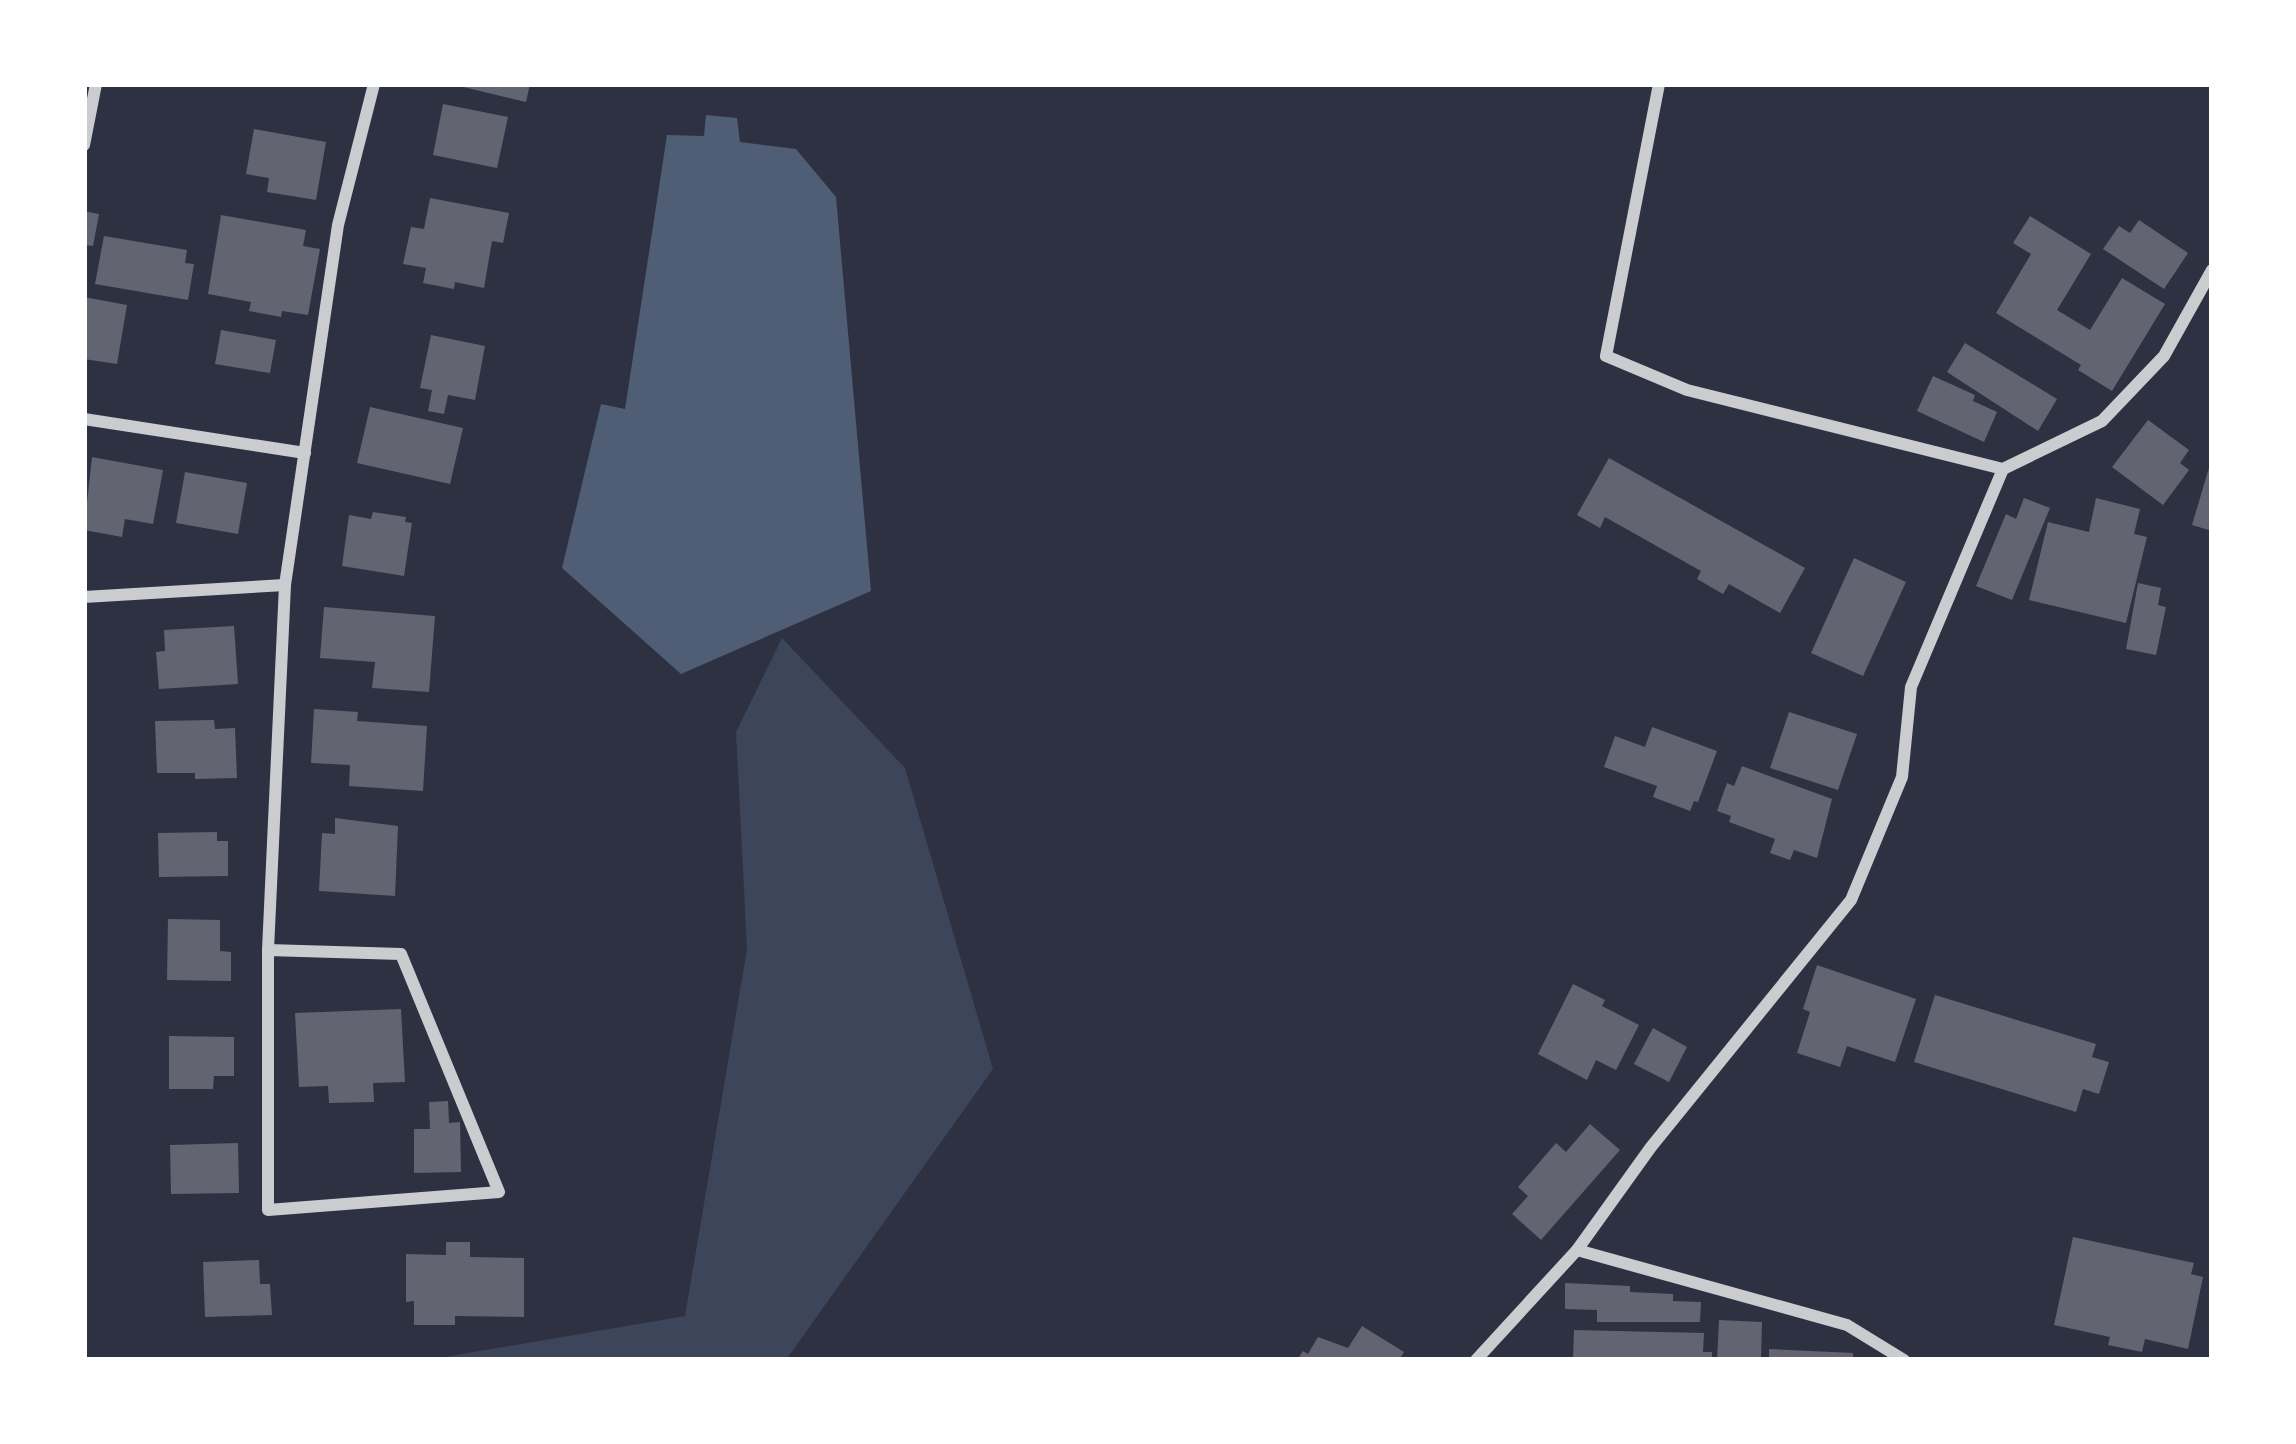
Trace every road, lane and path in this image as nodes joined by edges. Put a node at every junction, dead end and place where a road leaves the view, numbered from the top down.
1 (96, 84) edge
2 (374, 84) edge
3 (1659, 84) edge
4 (84, 145) edge
5 (2212, 270) edge
6 (84, 419) edge
7 (305, 453) junction
8 (2003, 469) junction
9 (285, 585) junction
10 (84, 597) edge
11 (268, 950) junction
12 (1576, 1250) junction
13 (1476, 1360) edge
14 (1904, 1360) edge

1 - 4 street
2 - 7 street
3 - 8 street
5 - 8 street
6 - 7 street
7 - 9 street
8 - 12 street
9 - 10 street
9 - 11 street
11 - 11 street
12 - 13 street
12 - 14 street

